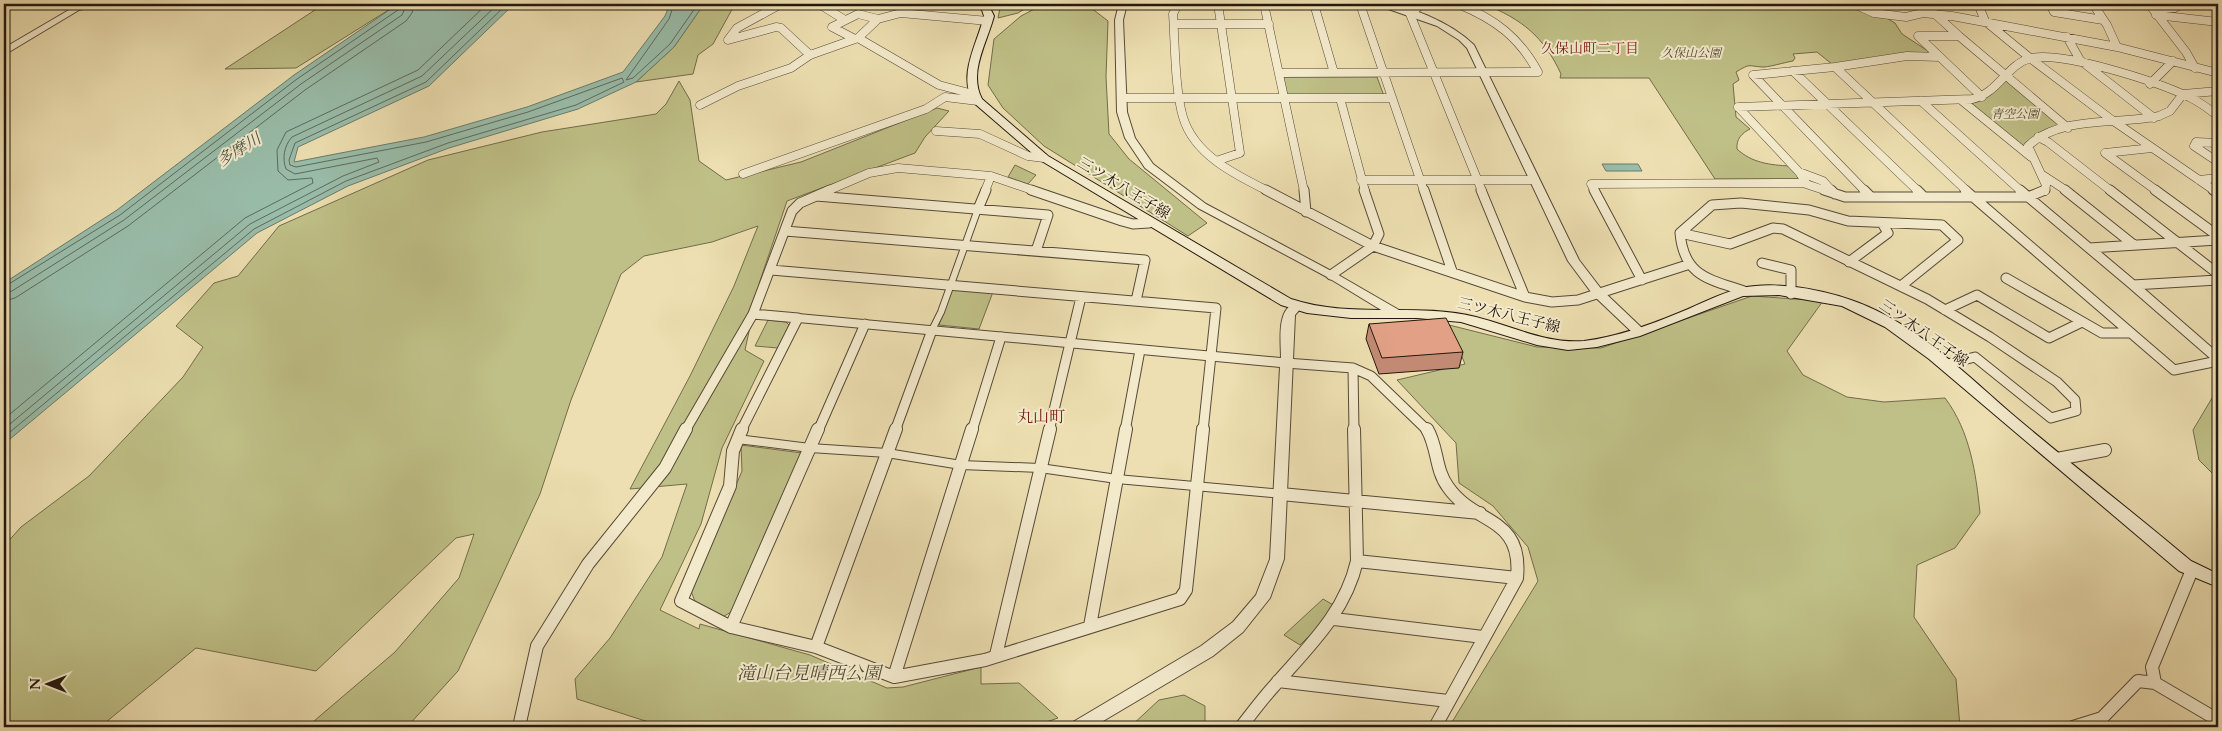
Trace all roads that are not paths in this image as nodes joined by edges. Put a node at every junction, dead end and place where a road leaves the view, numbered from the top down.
1 (56, 4) edge
2 (781, 4) edge
3 (819, 4) edge
4 (913, 4) edge
5 (976, 4) edge
6 (1123, 4) edge
7 (1178, 4) edge
8 (1218, 4) edge
9 (1264, 4) edge
10 (1314, 4) edge
11 (1360, 4) edge
12 (1378, 4) edge
13 (1422, 4) edge
14 (1458, 4) edge
15 (1854, 4) edge
16 (1978, 4) edge
17 (2050, 4) edge
18 (2093, 4) edge
19 (2177, 4) edge
20 (83, 5) edge
21 (901, 13) junction
22 (1410, 14) junction
23 (1935, 14) junction
24 (2156, 15) junction
25 (878, 19) junction
26 (845, 20) junction
27 (2103, 20) junction
28 (988, 21) junction
29 (1985, 22) junction
30 (2218, 22) edge
31 (1174, 24) junction
32 (1222, 24) junction
33 (1268, 24) junction
34 (1959, 36) junction
35 (2068, 37) junction
36 (856, 39) junction
37 (2117, 47) junction
38 (4, 52) edge
39 (810, 55) junction
40 (1940, 57) junction
41 (2030, 58) junction
42 (2173, 61) junction
43 (2085, 64) junction
44 (1835, 67) junction
45 (2195, 68) junction
46 (1793, 71) junction
47 (1279, 73) junction
48 (1334, 73) junction
49 (1384, 73) junction
50 (1434, 73) junction
51 (1485, 73) junction
52 (2218, 73) edge
53 (2007, 77) junction
54 (2150, 84) junction
55 (2218, 91) edge
56 (2183, 94) junction
57 (1982, 97) junction
58 (976, 98) junction
59 (1121, 98) junction
60 (1180, 98) junction
61 (1232, 98) junction
62 (1284, 98) junction
63 (1340, 98) junction
64 (1392, 98) junction
65 (1961, 100) junction
66 (1921, 101) junction
67 (1874, 103) junction
68 (1828, 104) junction
69 (700, 106) dead end
70 (1783, 106) junction
71 (2218, 116) edge
72 (2154, 118) junction
73 (2112, 120) junction
74 (2068, 128) junction
75 (936, 131) dead end
76 (2038, 137) junction
77 (2218, 143) edge
78 (2152, 148) junction
79 (2031, 157) junction
80 (1044, 158) junction
81 (1216, 161) junction
82 (2218, 162) edge
83 (1799, 172) junction
84 (743, 174) dead end
85 (2041, 174) junction
86 (991, 176) junction
87 (2218, 178) edge
88 (1361, 180) junction
89 (1420, 180) junction
90 (1478, 180) junction
91 (1535, 180) junction
92 (2199, 180) junction
93 (1803, 183) junction
94 (2218, 193) edge
95 (1835, 194) junction
96 (812, 196) junction
97 (1871, 197) junction
98 (1924, 197) junction
99 (1973, 197) junction
100 (2028, 197) junction
101 (978, 209) junction
102 (1306, 212) junction
103 (1149, 222) junction
104 (1882, 223) junction
105 (785, 231) junction
106 (1680, 233) junction
107 (2218, 238) edge
108 (2178, 242) junction
109 (2134, 245) junction
110 (964, 246) junction
111 (1374, 246) junction
112 (2089, 248) junction
113 (1036, 251) junction
114 (1849, 262) junction
115 (1762, 263) dead end
116 (1687, 265) junction
117 (771, 270) junction
118 (1452, 271) junction
119 (2218, 274) edge
120 (1331, 275) junction
121 (2006, 278) dead end
122 (1642, 280) junction
123 (2218, 280) edge
124 (948, 285) junction
125 (2133, 285) junction
126 (1901, 286) junction
127 (1744, 291) junction
128 (1598, 293) junction
129 (1791, 294) junction
130 (1081, 297) junction
131 (1525, 297) junction
132 (1136, 301) junction
133 (1296, 306) junction
134 (1944, 310) junction
135 (1395, 313) junction
136 (753, 314) junction
137 (798, 318) junction
138 (2082, 322) junction
139 (865, 324) junction
140 (932, 330) junction
141 (1638, 331) junction
142 (2130, 333) junction
143 (1001, 337) junction
144 (1070, 343) junction
145 (1140, 350) junction
146 (1211, 356) junction
147 (2218, 360) edge
148 (1286, 363) junction
149 (1944, 365) junction
150 (1353, 368) junction
151 (737, 439) junction
152 (810, 448) junction
153 (2105, 450) dead end
154 (887, 453) junction
155 (2057, 459) junction
156 (961, 465) junction
157 (1040, 468) junction
158 (1117, 479) junction
159 (1197, 485) junction
160 (1277, 493) junction
161 (1355, 501) junction
162 (1483, 514) junction
163 (1357, 561) junction
164 (2192, 570) junction
165 (1517, 578) junction
166 (2218, 581) edge
167 (1334, 619) junction
168 (1090, 626) junction
169 (731, 627) junction
170 (1483, 637) junction
171 (816, 647) junction
172 (996, 655) junction
173 (894, 677) junction
174 (1278, 681) junction
175 (2155, 683) junction
176 (1448, 701) junction
177 (2218, 720) edge
178 (519, 727) edge
179 (1079, 727) edge
180 (1241, 727) edge
181 (1435, 727) edge
182 (2073, 727) edge

1 - 20 street
2 - 39 street
3 - 26 street
4 - 21 street
5 - 28 main road
6 - 59 street
7 - 31 street
8 - 32 street
9 - 33 street
10 - 48 street
11 - 49 street
12 - 22 street
13 - 22 street
14 - 51 street
15 - 23 street
16 - 29 street
17 - 27 street
18 - 27 street
19 - 24 street
20 - 38 street
21 - 25 street
21 - 28 street
22 - 50 street
22 - 51 street
23 - 29 street
23 - 34 street
24 - 30 street
24 - 45 street
25 - 26 street
25 - 36 street
26 - 36 street
27 - 37 street
28 - 58 main road
29 - 35 street
29 - 41 street
31 - 32 street
31 - 60 street
32 - 33 street
32 - 61 street
33 - 47 street
34 - 40 street
34 - 53 street
35 - 37 street
35 - 43 street
36 - 39 street
36 - 58 street
37 - 42 street
39 - 69 street
40 - 44 street
40 - 57 street
41 - 43 street
41 - 53 street
41 - 73 street
42 - 45 street
42 - 54 street
43 - 54 street
43 - 72 street
44 - 46 street
44 - 67 street
45 - 52 street
46 - 68 street
46 - 70 street
47 - 48 street
47 - 62 street
48 - 49 street
49 - 50 street
49 - 64 street
50 - 51 street
50 - 90 street
51 - 91 street
53 - 57 street
53 - 74 street
54 - 56 street
55 - 56 street
56 - 71 street
56 - 72 street
57 - 65 street
58 - 80 main road, 三ツ木八王子線
58 - 84 street
59 - 60 street
59 - 120 street
60 - 61 street
60 - 81 street
61 - 62 street
61 - 81 street
62 - 63 street
62 - 102 street
63 - 64 street
63 - 88 street
64 - 89 street
65 - 66 street
65 - 79 street
66 - 67 street
66 - 100 street
67 - 68 street
67 - 99 street
68 - 70 street
68 - 98 street
70 - 83 street
70 - 97 street
72 - 73 street
73 - 74 street
73 - 78 street
74 - 76 street
75 - 80 street
76 - 79 street
76 - 108 street
77 - 82 street
78 - 92 street
78 - 107 street
79 - 85 street
80 - 103 main road, 三ツ木八王子線
81 - 102 street
83 - 93 street
83 - 95 street
85 - 100 street
85 - 109 street
86 - 96 street
86 - 101 street
86 - 103 street
87 - 92 street
88 - 89 street
88 - 111 street
89 - 90 street
89 - 118 street
90 - 91 street
90 - 131 street
91 - 128 street
92 - 94 street
93 - 95 street
93 - 122 street
95 - 97 street
96 - 101 street
96 - 105 street
97 - 98 street
98 - 99 street
99 - 100 street
99 - 142 street
100 - 112 street
101 - 110 street
101 - 113 street
102 - 111 street
103 - 133 main road, 三ツ木八王子線
104 - 106 street
104 - 114 street
104 - 126 street
105 - 110 street
105 - 117 street
106 - 114 street
106 - 116 street
107 - 108 street
108 - 109 street
108 - 119 street
109 - 112 street
110 - 113 street
110 - 124 street
111 - 118 street
111 - 120 street
112 - 125 street
113 - 132 street
114 - 126 street
115 - 129 street
116 - 122 street
116 - 127 street
117 - 124 street
117 - 136 street
118 - 131 street
120 - 135 street
121 - 138 street
122 - 128 street
123 - 125 street
124 - 130 street
124 - 140 street
125 - 147 street
126 - 134 street
127 - 129 main road, 三ツ木八王子線
127 - 141 main road, 三ツ木八王子線
128 - 131 street
128 - 141 street
129 - 149 main road, 三ツ木八王子線
130 - 132 street
130 - 144 street
132 - 146 street
133 - 135 main road, 三ツ木八王子線
133 - 148 street
134 - 138 street
134 - 149 street
135 - 141 main road, 三ツ木八王子線
136 - 137 street
136 - 178 street
137 - 139 street
137 - 151 street
138 - 142 street
139 - 140 street
139 - 152 street
140 - 143 street
140 - 154 street
142 - 147 street
143 - 144 street
143 - 156 street
144 - 145 street
144 - 157 street
145 - 146 street
145 - 158 street
146 - 148 street
146 - 159 street
148 - 150 street
148 - 160 street
149 - 155 main road, 三ツ木八王子線
150 - 161 street
150 - 162 street
151 - 152 street
151 - 169 street
152 - 154 street
152 - 169 street
153 - 155 street
154 - 156 street
154 - 171 street
155 - 164 main road, 三ツ木八王子線
156 - 157 street
156 - 173 street
157 - 158 street
157 - 172 street
158 - 159 street
158 - 168 street
159 - 160 street
159 - 168 street
160 - 161 street
160 - 179 street
161 - 162 street
161 - 163 street
162 - 165 street
163 - 165 street
163 - 167 street
164 - 166 main road, 三ツ木八王子線
164 - 175 street
165 - 170 street
167 - 170 street
167 - 174 street
168 - 172 street
169 - 171 street
170 - 176 street
171 - 173 street
172 - 173 street
174 - 176 street
174 - 180 street
175 - 177 street
175 - 182 street
176 - 181 street

